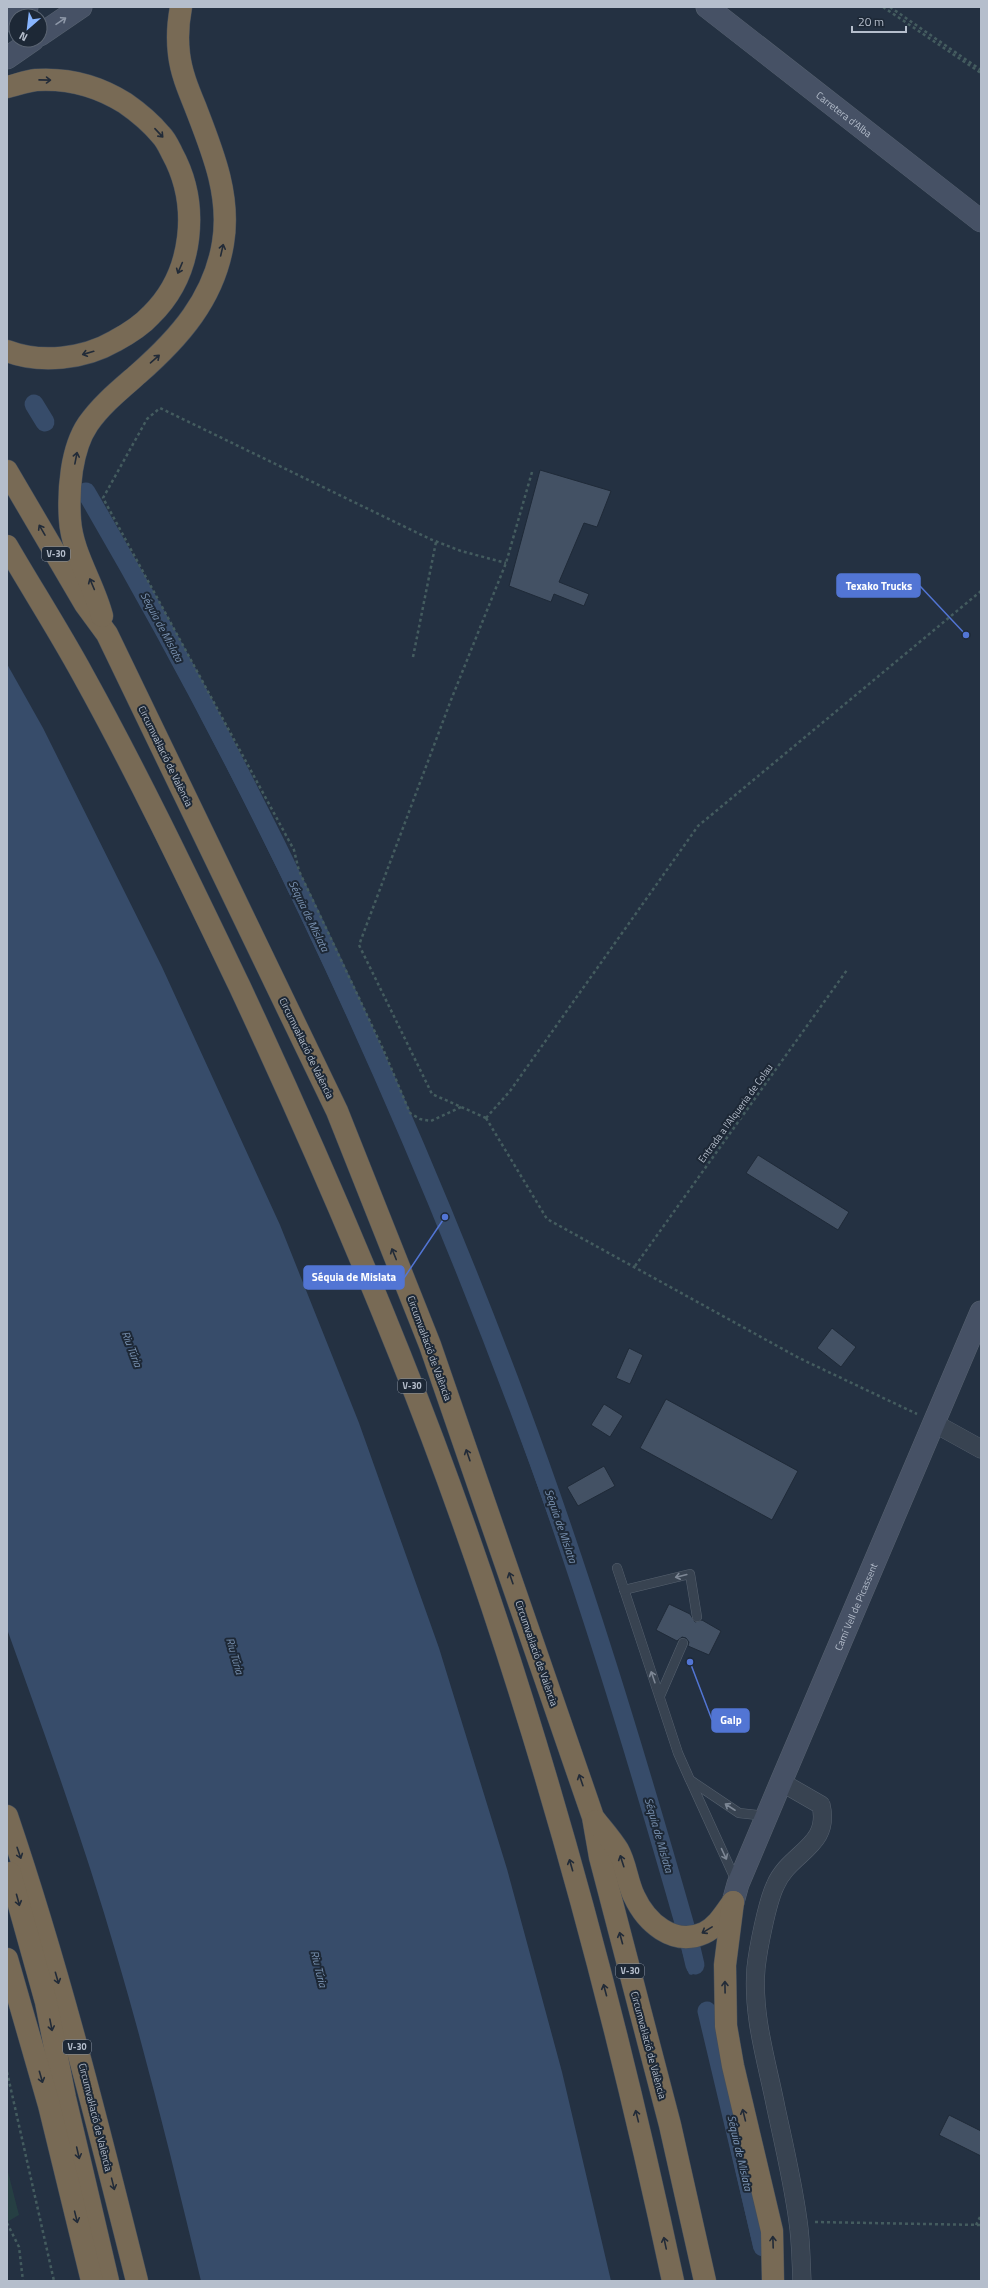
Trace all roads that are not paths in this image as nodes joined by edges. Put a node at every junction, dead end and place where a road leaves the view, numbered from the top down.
1 (27, 7) edge
2 (81, 7) edge
3 (181, 7) edge
4 (707, 7) edge
5 (7, 21) edge
6 (48, 30) edge
7 (21, 48) edge
8 (7, 58) edge
9 (7, 87) edge
10 (981, 221) edge
11 (7, 351) edge
12 (7, 472) edge
13 (7, 546) edge
14 (107, 634) junction
15 (981, 1312) edge
16 (934, 1423) junction
17 (981, 1450) edge
18 (617, 1568) dead end
19 (624, 1590) junction
20 (697, 1617) dead end
21 (683, 1644) dead end
22 (660, 1696) junction
23 (690, 1780) junction
24 (781, 1782) junction
25 (7, 1816) edge
26 (767, 1816) junction
27 (593, 1817) junction
28 (7, 1862) edge
29 (736, 1893) junction
30 (7, 1959) edge
31 (670, 2125) junction
32 (92, 2281) edge
33 (108, 2281) edge
34 (137, 2281) edge
35 (674, 2281) edge
36 (694, 2281) edge
37 (705, 2281) edge
38 (773, 2281) edge
39 (802, 2281) edge

1 - 5 street
6 -> 2 street
14 -> 3 highway
4 - 10 street, Carretera d'Alba
7 - 8 street
9 -> 11 highway
14 -> 12 highway, Circumval·lació de València / V-30
35 -> 13 highway, V-30
27 -> 14 highway, Circumval·lació de València / V-30
15 - 16 street, Camí Vell de Picassent
16 - 17 street
16 - 24 street, Camí Vell de Picassent
18 - 19 lane
20 -> 19 lane
22 -> 19 lane
21 - 22 lane
22 - 23 lane
26 -> 23 lane
23 -> 29 lane
24 - 26 street, Camí Vell de Picassent
24 - 39 street
25 -> 34 highway, Circumval·lació de València / V-30
26 - 29 street, Camí Vell de Picassent
29 -> 27 highway
31 -> 27 highway, Circumval·lació de València / V-30
28 -> 33 highway
38 -> 29 highway
30 -> 32 highway
31 - 36 highway
31 - 37 highway, Circumval·lació de València / V-30

